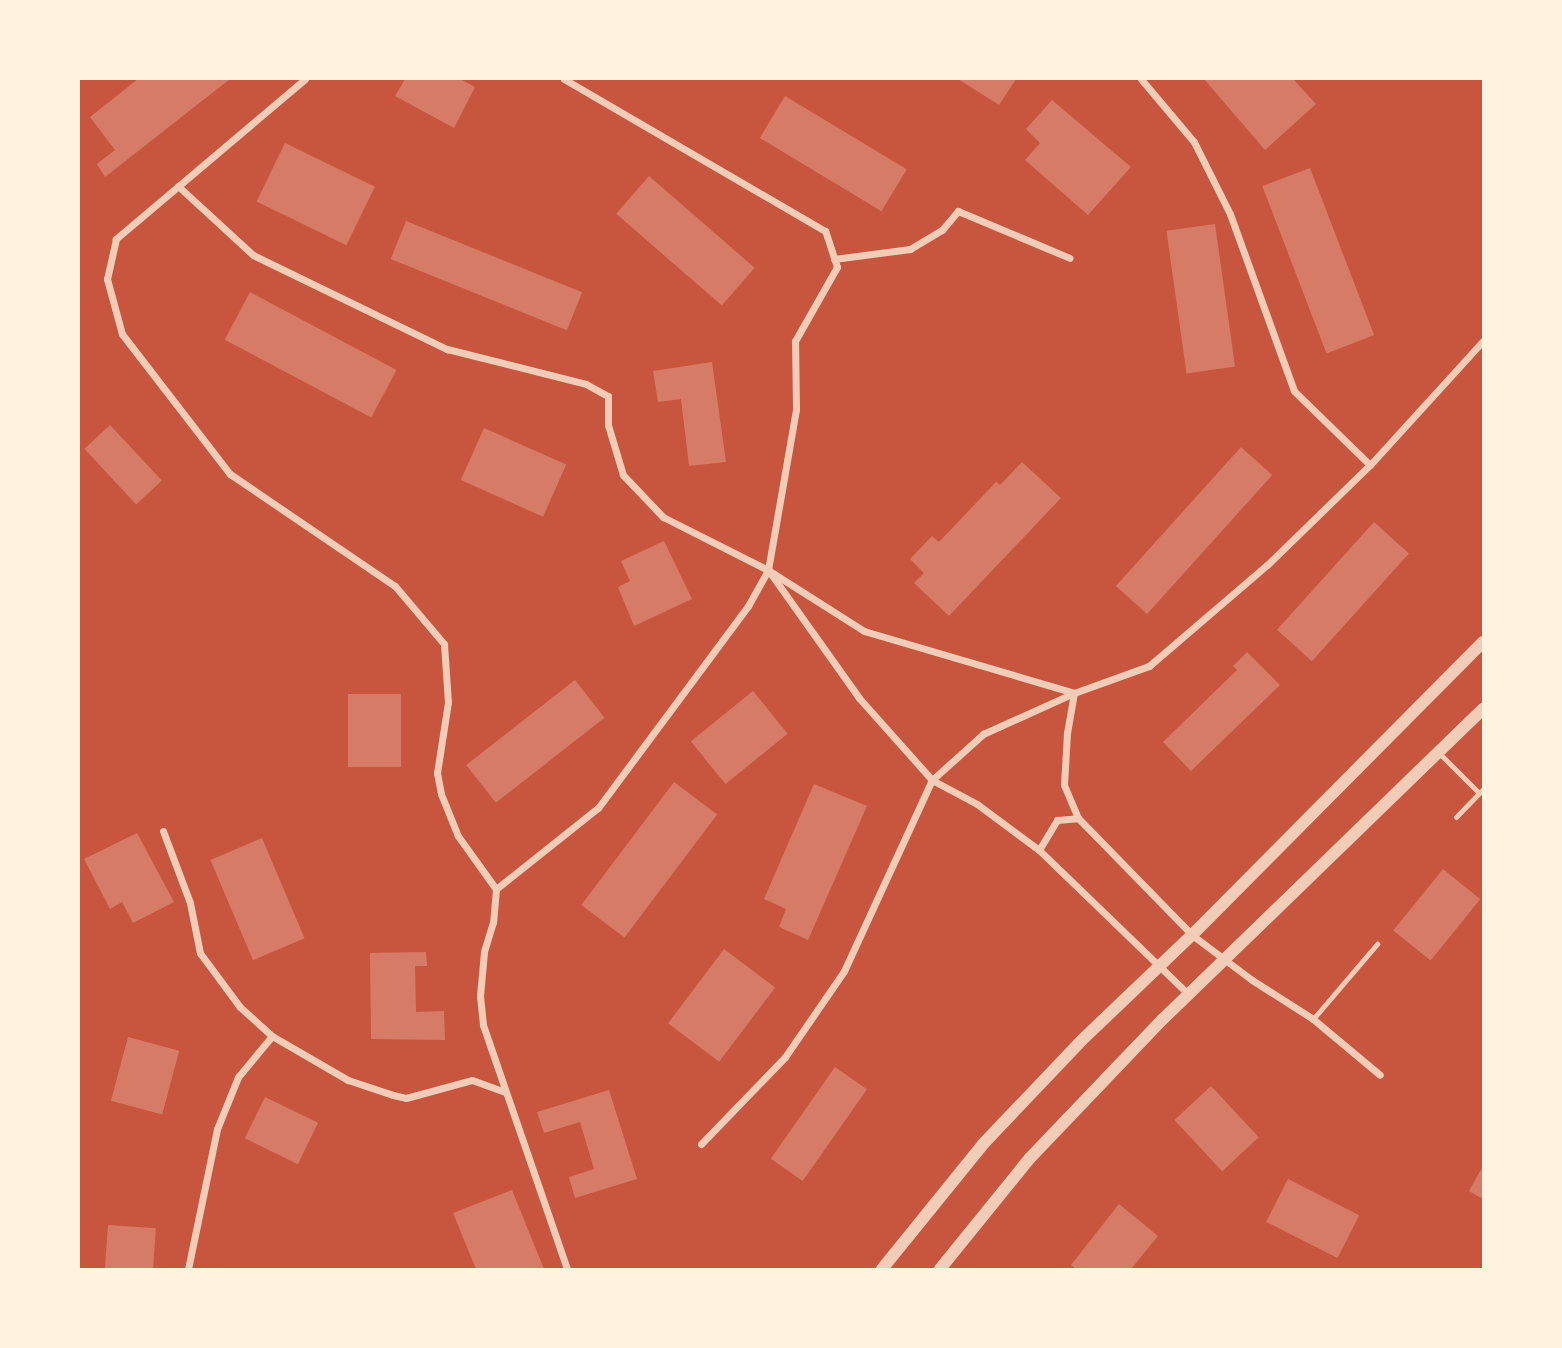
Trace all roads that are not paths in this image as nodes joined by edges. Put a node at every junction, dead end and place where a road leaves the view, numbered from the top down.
1 (305, 79) edge
2 (564, 79) edge
3 (1141, 79) edge
4 (178, 186) junction
5 (1070, 258) dead end
6 (834, 259) junction
7 (1483, 341) edge
8 (1370, 465) junction
9 (768, 570) junction
10 (1483, 642) edge
11 (1074, 693) junction
12 (1483, 709) edge
13 (1438, 752) junction
14 (932, 780) junction
15 (1481, 791) edge
16 (1456, 817) dead end
17 (1078, 818) junction
18 (163, 831) dead end
19 (1039, 850) junction
20 (496, 889) junction
21 (1192, 934) junction
22 (1377, 944) dead end
23 (1226, 958) junction
24 (1157, 965) junction
25 (1188, 994) junction
26 (1313, 1019) junction
27 (272, 1036) junction
28 (1380, 1075) dead end
29 (503, 1092) junction
30 (701, 1144) dead end
31 (188, 1269) edge
32 (567, 1269) edge
33 (882, 1269) edge
34 (940, 1269) edge

1 - 4 street
2 - 6 street
3 - 8 street
4 - 9 street
4 - 20 street
5 - 6 street
6 - 9 street
7 - 8 street
8 - 11 street
9 - 11 street
9 - 14 street
9 - 20 street
10 - 21 street
11 - 14 street
11 - 17 street
12 - 13 street
13 - 15 lane
13 - 23 street
14 - 19 street
14 - 30 street
15 - 16 lane
17 - 19 street
17 - 21 street
18 - 27 street
19 - 24 street
20 - 29 street
21 - 23 street
21 - 24 street
22 - 26 lane
23 - 25 street
23 - 26 street
24 - 25 street
24 - 33 street
25 - 34 street
26 - 28 street
27 - 29 street
27 - 31 street
29 - 32 street

